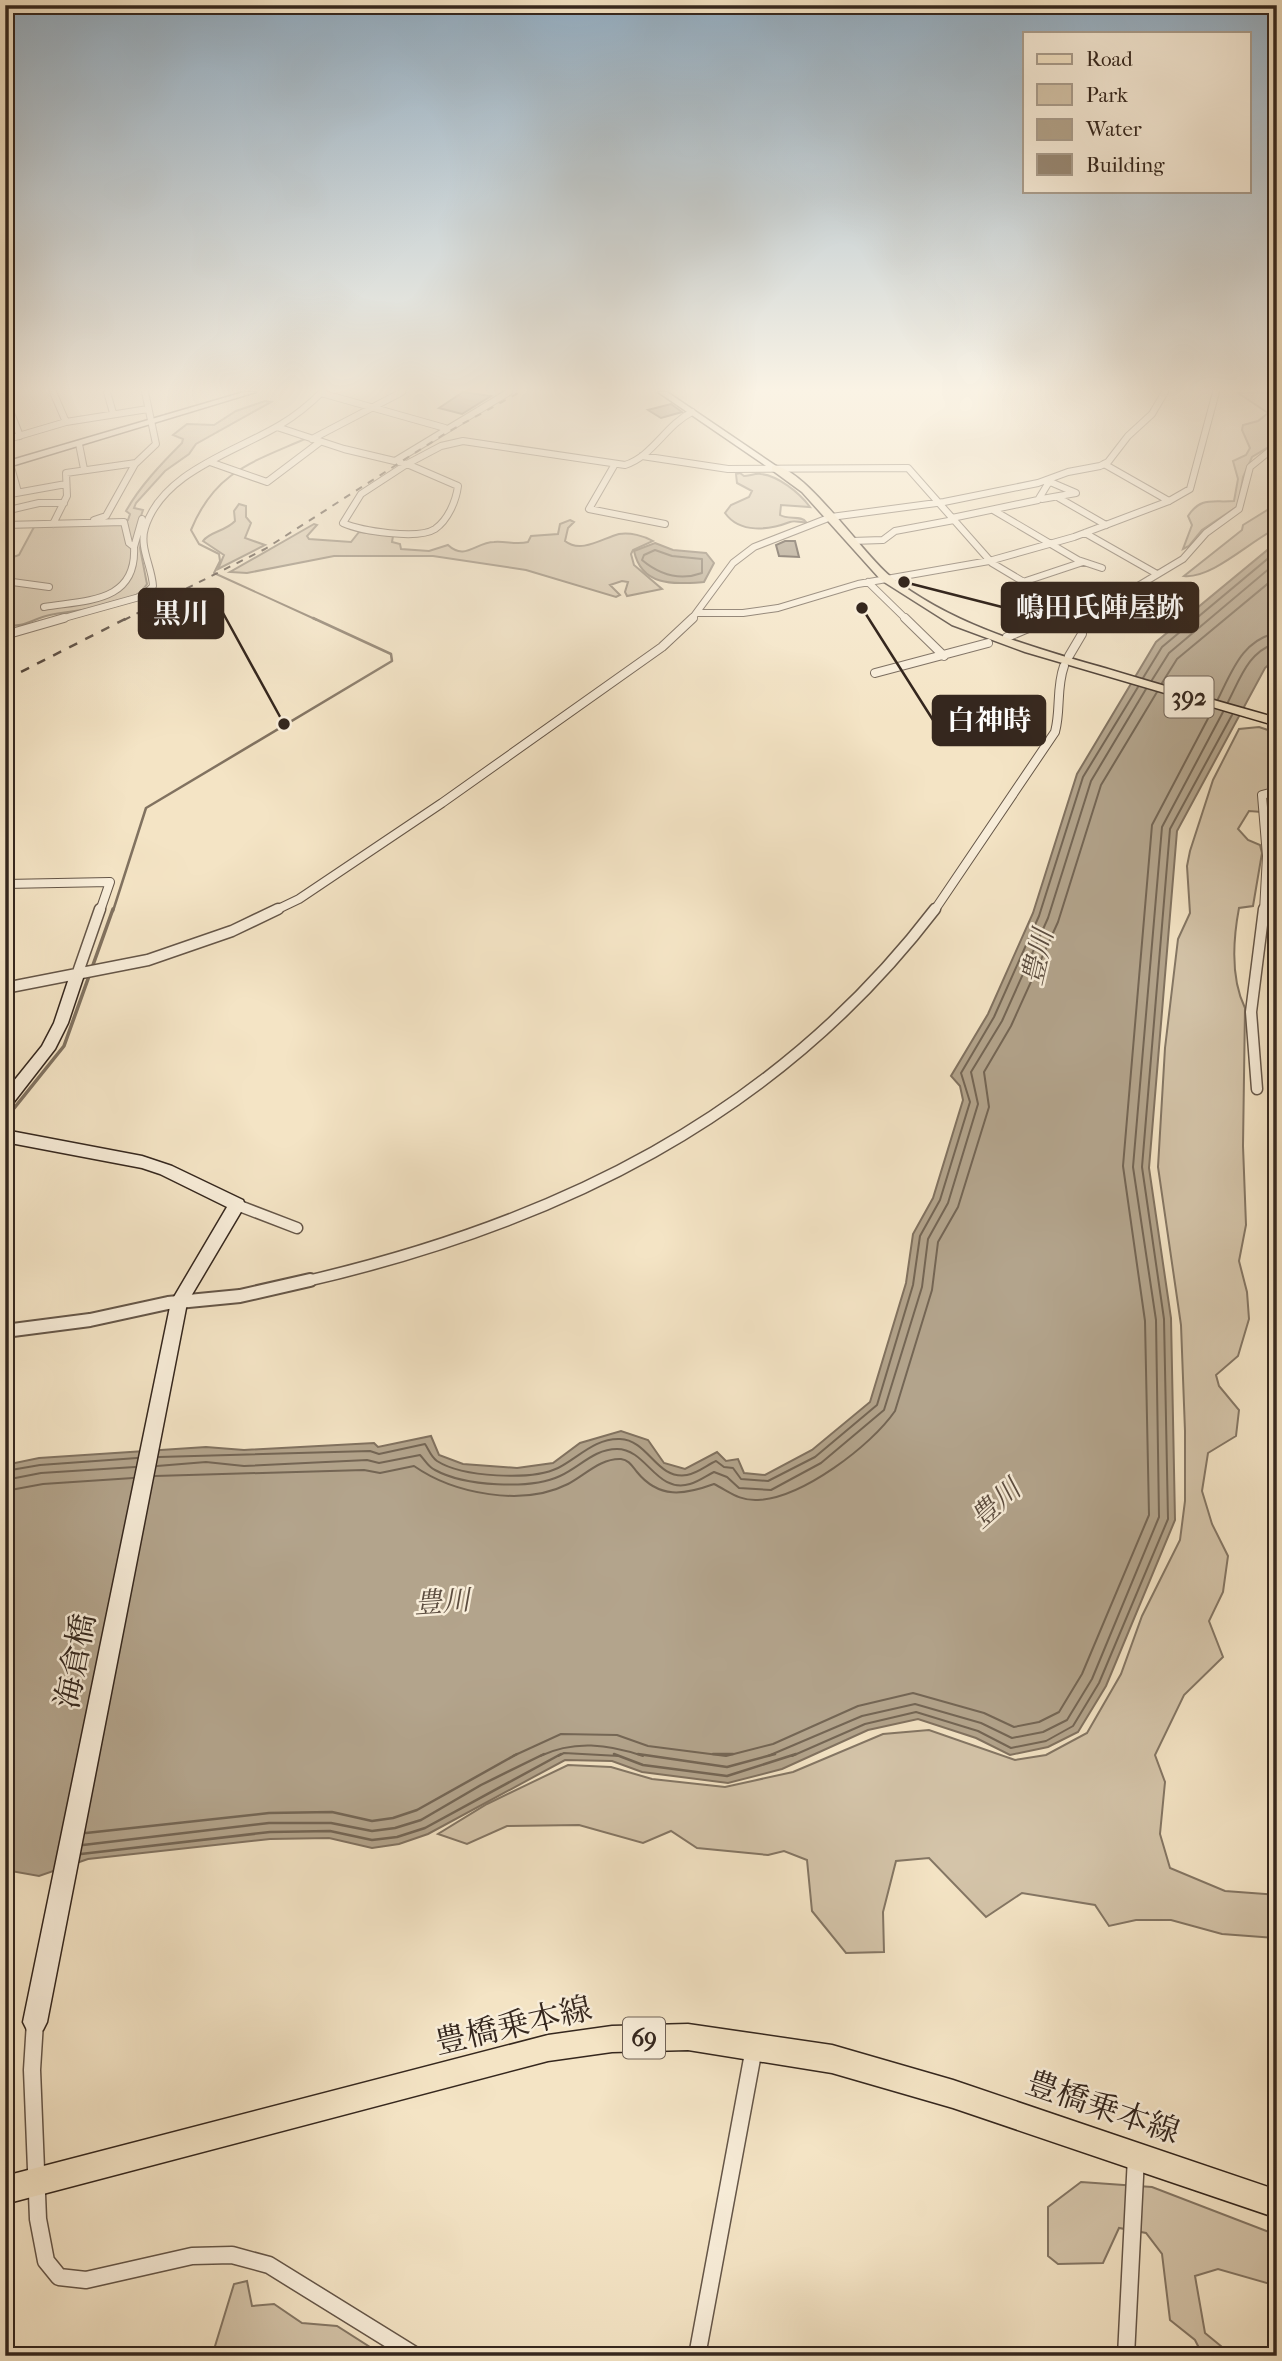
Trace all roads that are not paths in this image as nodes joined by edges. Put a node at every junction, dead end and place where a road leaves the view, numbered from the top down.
1 (114, 502) edge
2 (161, 502) edge
3 (356, 502) edge
4 (451, 502) edge
5 (594, 502) edge
6 (817, 502) edge
7 (941, 502) edge
8 (1028, 502) edge
9 (1066, 502) edge
10 (1164, 502) edge
11 (1241, 502) edge
12 (64, 503) joint
13 (937, 503) junction
14 (993, 510) junction
15 (5, 511) edge
16 (152, 512) junction
17 (831, 517) junction
18 (953, 519) junction
19 (78, 523) junction
20 (52, 524) junction
21 (665, 524) dead end
22 (5, 525) edge
23 (1106, 525) junction
24 (1085, 533) junction
25 (851, 541) junction
26 (1053, 543) junction
27 (134, 547) junction
28 (989, 561) junction
29 (1083, 562) junction
30 (1102, 568) dead end
31 (1157, 574) junction
32 (885, 578) junction
33 (5, 581) edge
34 (868, 582) junction
35 (1023, 582) junction
36 (49, 587) dead end
37 (44, 607) dead end
38 (1069, 610) junction
39 (699, 613) junction
40 (5, 635) edge
41 (1007, 637) dead end
42 (988, 643) dead end
43 (944, 656) junction
44 (1069, 656) dead end
45 (1064, 666) dead end
46 (875, 673) dead end
47 (1277, 722) edge
48 (1277, 791) edge
49 (5, 884) edge
50 (81, 975) junction
51 (5, 988) edge
52 (1257, 1089) dead end
53 (5, 1103) edge
54 (5, 1136) edge
55 (237, 1205) junction
56 (297, 1228) dead end
57 (178, 1307) junction
58 (5, 1331) edge
59 (35, 2022) joint
60 (755, 2045) junction
61 (1136, 2154) junction
62 (38, 2182) junction
63 (5, 2190) edge
64 (1277, 2204) edge
65 (416, 2356) edge
66 (697, 2356) edge
67 (1126, 2356) edge

1 - 19 street
2 - 16 street
3 - 4 street
5 - 21 street
6 - 17 main road, 392
7 - 13 street
8 - 14 street
9 - 23 street
10 - 23 street
11 - 31 street
12 - 15 street
12 - 20 street
13 - 17 street
13 - 18 street
14 - 18 street
14 - 26 street
16 - 27 street
16 - 40 street
17 - 25 main road, 392
17 - 39 street
18 - 25 street
18 - 28 street
19 - 20 street
19 - 27 street
20 - 22 street
23 - 24 street
24 - 26 street
24 - 31 street
25 - 32 main road, 392
26 - 28 street
26 - 29 street
27 - 37 street
28 - 32 street
28 - 35 street
29 - 30 street
29 - 35 street
31 - 38 street
32 - 34 street
32 - 47 main road, 392
33 - 36 street
34 - 39 street
34 - 43 street
35 - 38 street
38 - 41 street
38 - 44 street
39 - 50 street
42 - 43 street
43 - 46 street
45 - 57 street
48 - 52 street
49 - 50 street
50 - 51 street
50 - 53 street
54 - 55 street
55 - 56 street
55 - 57 street, 海倉橋
57 - 58 street
57 - 59 street, 海倉橋
59 - 62 street
60 - 61 main road, 豊橋乗本線 / 69
60 - 62 main road, 豊橋乗本線 / 69
60 - 66 street
61 - 64 main road, 豊橋乗本線 / 69
61 - 67 street
62 - 63 main road, 豊橋乗本線 / 69
62 - 65 street

